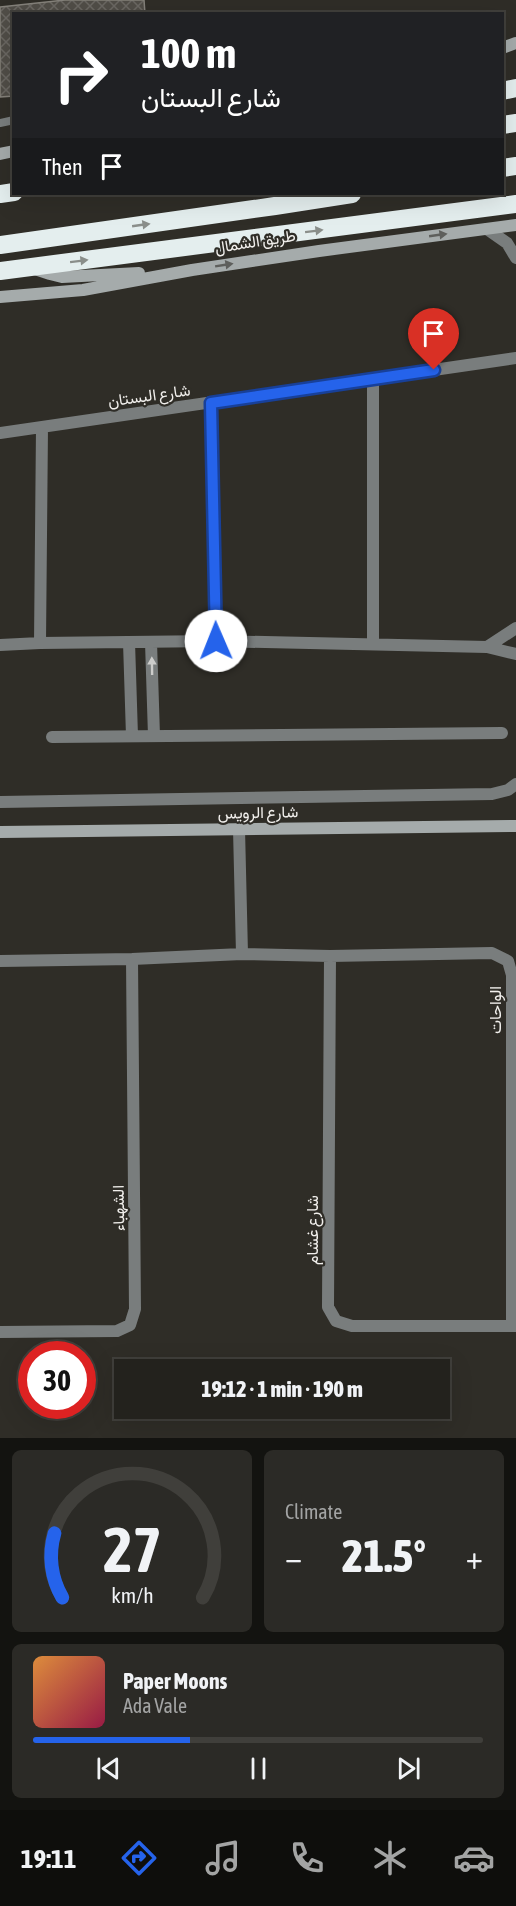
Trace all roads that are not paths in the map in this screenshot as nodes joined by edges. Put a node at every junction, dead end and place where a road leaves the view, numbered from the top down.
1 (346, 195) edge
2 (516, 204) edge
3 (516, 225) edge
4 (486, 229) junction
5 (0, 245) edge
6 (516, 258) edge
7 (31, 267) junction
8 (192, 270) junction
9 (0, 271) edge
10 (0, 297) edge
11 (516, 358) edge
12 (373, 380) junction
13 (211, 403) junction
14 (42, 427) junction
15 (0, 433) edge
16 (516, 628) edge
17 (216, 641) junction
18 (129, 642) junction
19 (152, 642) junction
20 (40, 643) junction
21 (373, 644) junction
22 (0, 645) edge
23 (487, 647) junction
24 (516, 654) edge
25 (502, 733) dead end
26 (132, 736) junction
27 (154, 736) junction
28 (52, 737) dead end
29 (516, 784) edge
30 (0, 802) edge
31 (516, 826) edge
32 (239, 829) junction
33 (0, 832) edge
34 (242, 954) junction
35 (330, 956) junction
36 (132, 959) junction
37 (0, 961) edge
38 (514, 1326) edge
39 (0, 1332) edge

5 -> 1 highway, طريق الشمال
7 -> 2 highway
3 - 4 main road, طريق الشمال
4 - 6 street
8 -> 4 main road, طريق الشمال
7 - 8 main road
7 - 9 highway
8 - 10 main road, طريق الشمال
11 - 12 street, شارع البستان
12 - 13 street, شارع البستان
12 - 21 street
13 - 14 street, شارع البستان
13 - 17 street
14 - 15 street, شارع البستان
14 - 20 street
16 - 23 street
17 - 19 street
17 - 21 street
18 - 19 street
18 - 20 street
18 - 26 street
27 -> 19 street
20 - 22 street
21 - 23 street
23 - 24 street
25 - 27 street
26 - 27 street
26 - 28 street
29 - 30 street
31 - 32 main road, شارع الرويس
32 - 33 main road, شارع الرويس
32 - 34 street
34 - 35 street, الواحات
34 - 36 street, الواحات
35 - 38 street, الواحات
35 - 38 street, شارع غشام
36 - 37 street, الواحات
36 - 39 street, الشهباء

